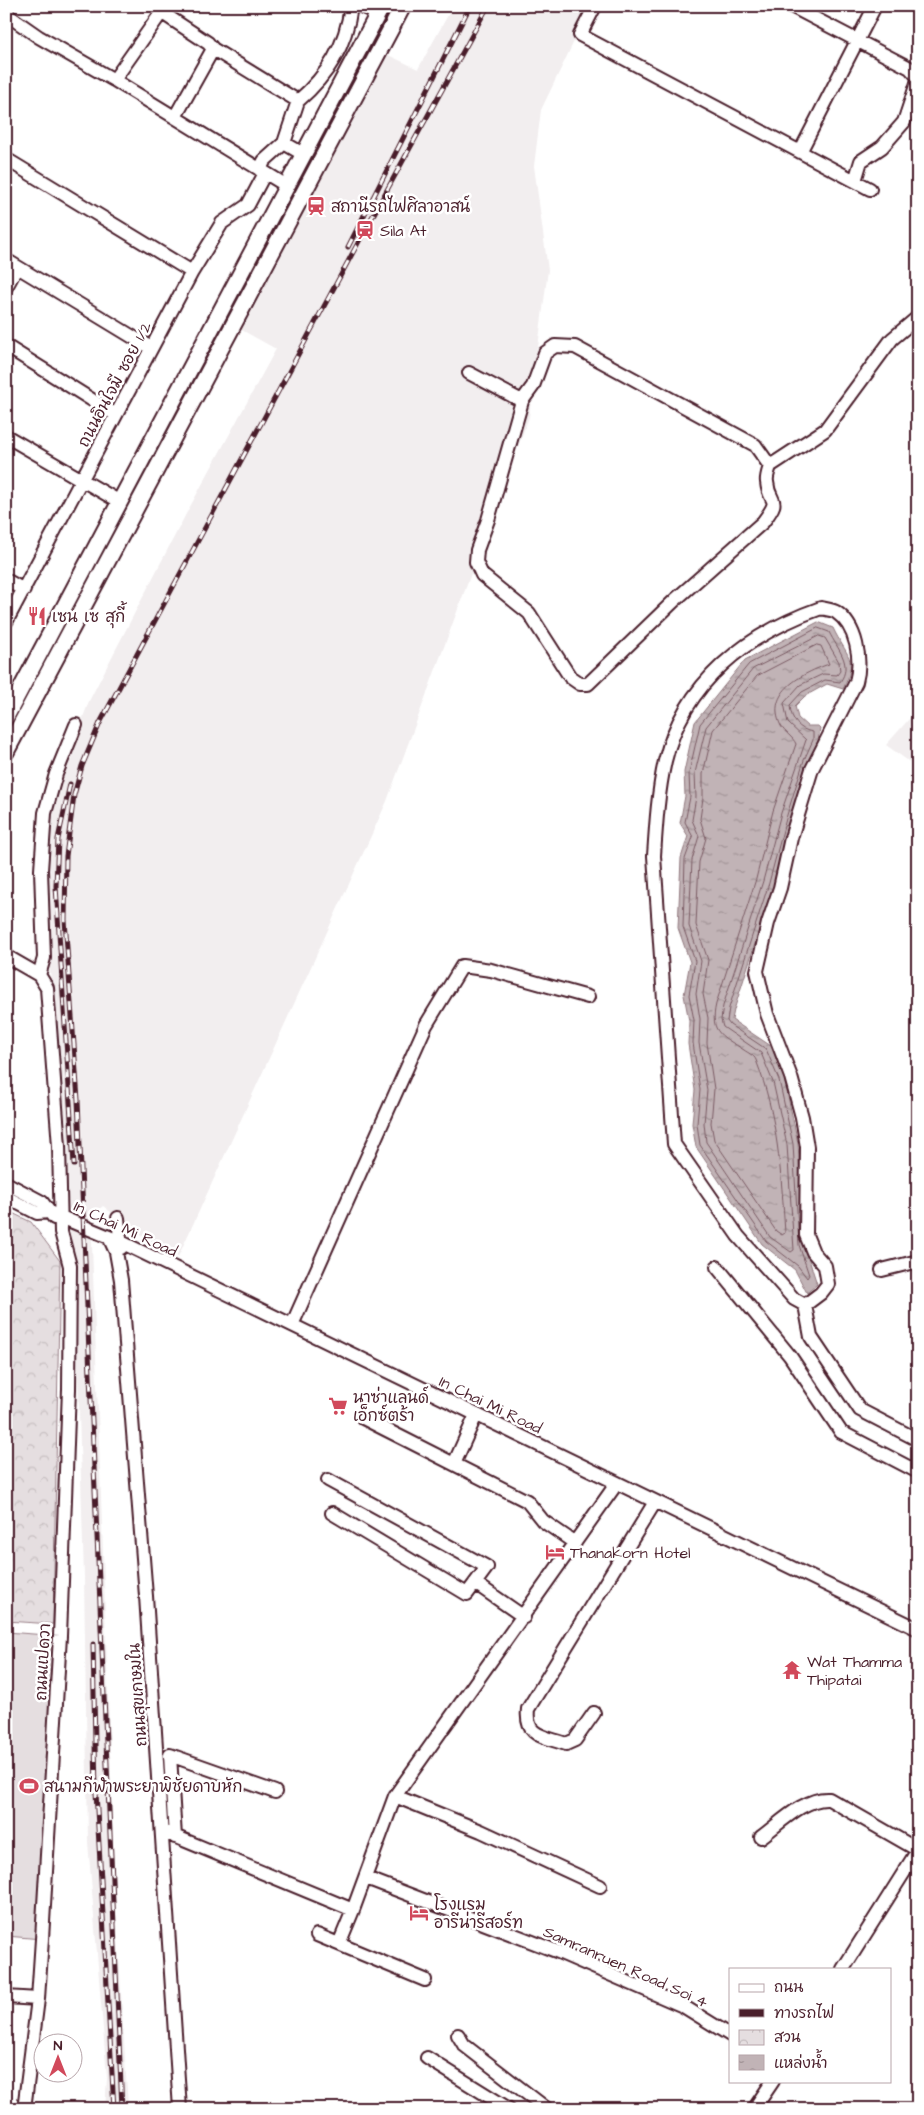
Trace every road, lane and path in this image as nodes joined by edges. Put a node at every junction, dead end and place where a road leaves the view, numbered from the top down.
1 (350, 6) edge
2 (361, 6) edge
3 (403, 6) edge
4 (595, 6) edge
5 (791, 6) edge
6 (875, 6) edge
7 (164, 9) edge
8 (380, 10) edge
9 (6, 14) edge
10 (858, 39) junction
11 (213, 49) junction
12 (918, 79) edge
13 (114, 80) junction
14 (318, 83) junction
15 (336, 92) junction
16 (298, 101) junction
17 (175, 117) junction
18 (284, 142) junction
19 (800, 152) junction
20 (304, 154) junction
21 (6, 159) edge
22 (263, 171) junction
23 (855, 181) junction
24 (287, 186) junction
25 (870, 189) dead end
26 (12, 263) edge
27 (192, 272) junction
28 (6, 287) edge
29 (233, 288) junction
30 (248, 297) junction
31 (918, 317) edge
32 (6, 346) edge
33 (151, 348) junction
34 (469, 373) dead end
35 (522, 401) junction
36 (116, 415) junction
37 (6, 436) edge
38 (770, 466) junction
39 (83, 480) junction
40 (120, 502) junction
41 (6, 580) edge
42 (24, 590) junction
43 (6, 622) edge
44 (6, 717) edge
45 (76, 725) dead end
46 (6, 752) edge
47 (6, 956) edge
48 (39, 975) junction
49 (588, 997) dead end
50 (6, 1184) edge
51 (6, 1197) edge
52 (55, 1214) junction
53 (118, 1218) dead end
54 (77, 1222) junction
55 (62, 1236) junction
56 (115, 1240) junction
57 (136, 1249) junction
58 (918, 1261) edge
59 (717, 1267) dead end
60 (882, 1270) dead end
61 (121, 1280) junction
62 (805, 1304) junction
63 (292, 1325) junction
64 (476, 1415) junction
65 (363, 1418) dead end
66 (918, 1440) edge
67 (454, 1464) junction
68 (918, 1472) edge
69 (328, 1480) dead end
70 (616, 1483) junction
71 (655, 1502) junction
72 (332, 1513) dead end
73 (576, 1543) junction
74 (475, 1583) junction
75 (524, 1617) junction
76 (918, 1629) edge
77 (594, 1712) dead end
78 (275, 1792) dead end
79 (395, 1796) junction
80 (162, 1832) junction
81 (175, 1837) junction
82 (761, 1837) dead end
83 (918, 1850) edge
84 (366, 1878) junction
85 (600, 1886) dead end
86 (353, 1910) junction
87 (318, 1936) dead end
88 (340, 1944) junction
89 (844, 1968) edge
90 (425, 1980) dead end
91 (6, 1997) edge
92 (38, 1999) junction
93 (729, 2034) edge
94 (458, 2035) dead end
95 (427, 2058) dead end
96 (771, 2082) edge
97 (24, 2109) edge
98 (180, 2109) edge
99 (509, 2109) edge
100 (547, 2109) edge
101 (754, 2109) edge

1 - 14 street
2 - 8 street
3 - 30 main road
4 - 19 street
5 - 10 street
6 - 10 street
7 - 11 street
7 - 13 street
8 - 15 main road
9 - 13 street
10 - 12 street
10 - 19 street
11 - 16 street
11 - 17 street
12 - 23 street
13 - 17 street
14 - 15 street
14 - 16 street
15 - 20 main road
16 - 18 street
17 - 22 street
18 - 20 street
18 - 22 street, ถนนอินใจมี ซอย 1/2
19 - 23 street
20 - 24 main road
21 - 27 street
22 - 24 street
22 - 27 street, ถนนอินใจมี ซอย 1/2
23 - 25 street
24 - 29 main road
26 - 28 street
26 - 33 street
27 - 33 street, ถนนอินใจมี ซอย 1/2
29 - 30 main road
29 - 40 main road
30 - 46 main road
31 - 38 street
32 - 36 street
33 - 36 street, ถนนอินใจมี ซอย 1/2
34 - 35 street
35 - 38 street
35 - 38 street
36 - 39 street, ถนนอินใจมี ซอย 1/2
37 - 39 street
39 - 40 street
39 - 42 street, ถนนอินใจมี ซอย 1/2
40 - 44 main road
41 - 42 street
42 - 43 street, ถนนอินใจมี ซอย 1/2
45 - 48 street
47 - 48 street
48 - 52 street
49 - 63 street
50 - 52 street, In Chai Mi Road
51 - 52 street, In Chai Mi Road
52 - 54 street, In Chai Mi Road
52 - 55 street, ถนนแปดวา
53 - 56 street, ถนนสุขเกษมใน
54 - 55 street
54 - 56 street, In Chai Mi Road
55 - 92 street, ถนนแปดวา
56 - 57 street, In Chai Mi Road
56 - 61 street, ถนนสุขเกษมใน
57 - 61 street, ถนนสุขเกษมใน
57 - 63 street, In Chai Mi Road
58 - 60 street
59 - 68 street
61 - 80 street, ถนนสุขเกษมใน
62 - 62 street
62 - 66 street
63 - 64 street, In Chai Mi Road
64 - 67 street
64 - 70 street, In Chai Mi Road
65 - 67 street
67 - 73 street
69 - 74 street
70 - 71 street, In Chai Mi Road
70 - 73 street
71 - 76 street, In Chai Mi Road
71 - 77 street
72 - 74 street
73 - 75 street
74 - 75 street
75 - 79 street
78 - 81 street
79 - 84 street
79 - 85 street
80 - 81 street
80 - 98 street, ถนนสุขเกษมใน
81 - 86 street
82 - 83 street
83 - 89 street
84 - 86 street
84 - 93 street, Samranruen Road Soi 4
86 - 88 street
87 - 88 street
88 - 90 street
91 - 92 street
92 - 97 street, ถนนแปดวา
94 - 100 street
95 - 99 street
96 - 101 street

